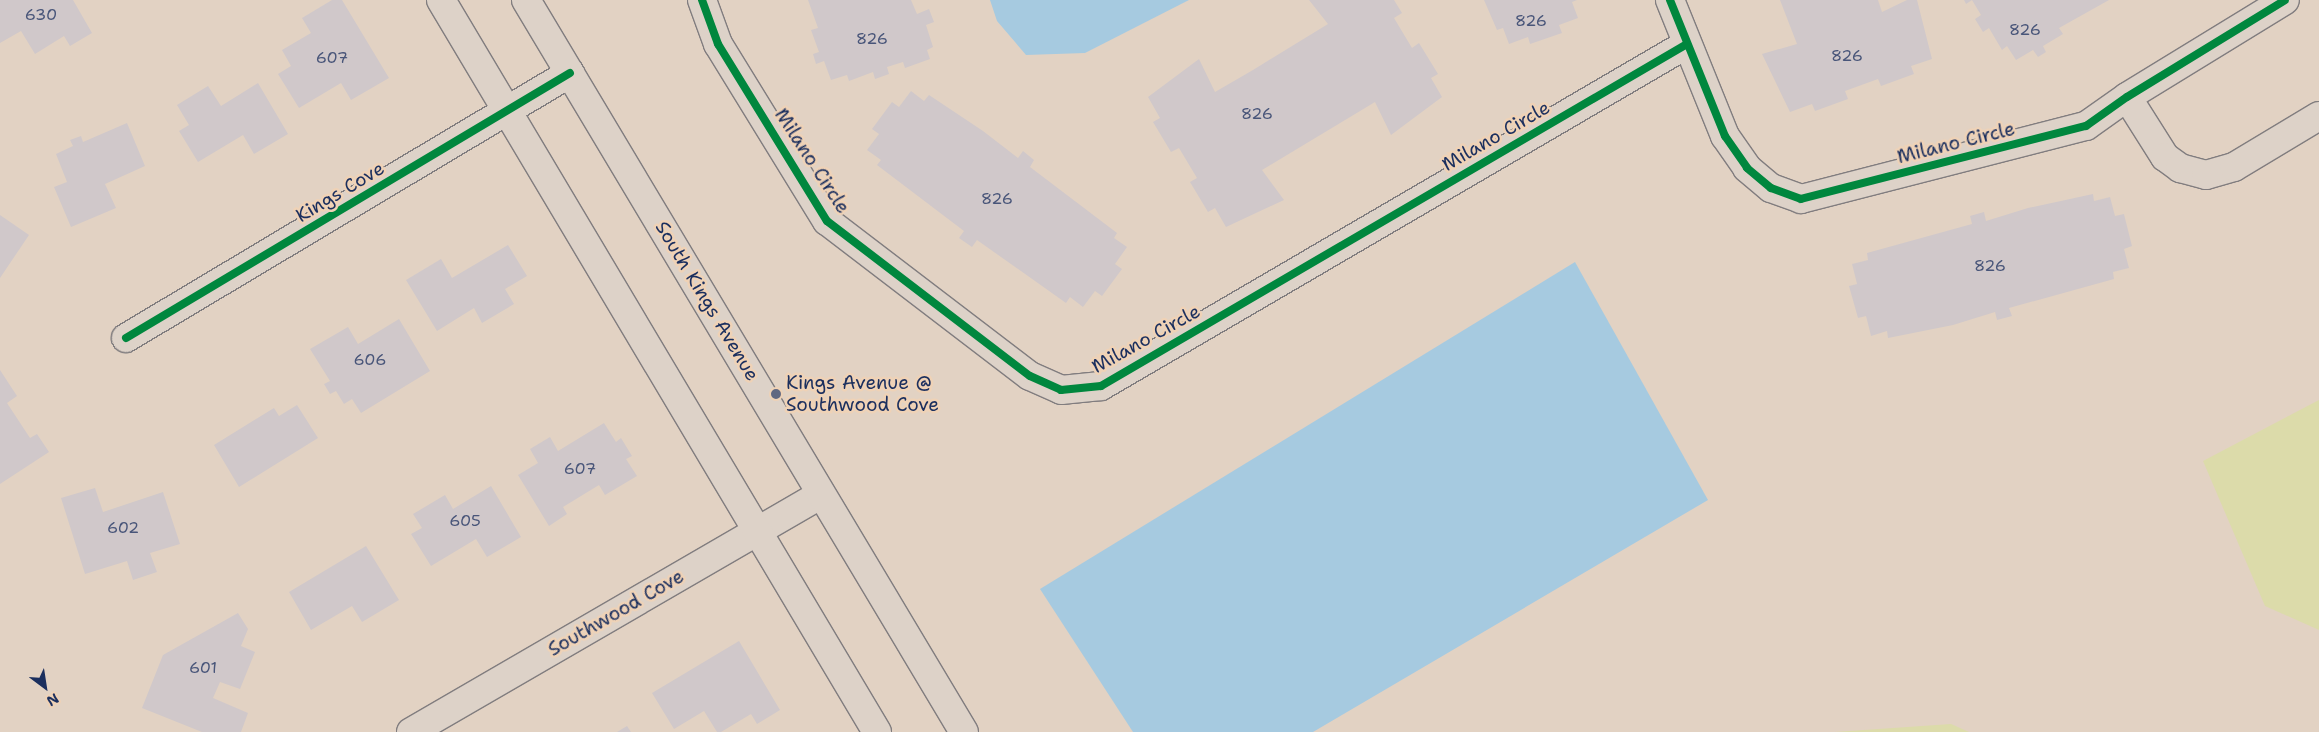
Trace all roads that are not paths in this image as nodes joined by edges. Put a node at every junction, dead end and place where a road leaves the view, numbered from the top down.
1 (442, 0) edge
2 (526, 0) edge
3 (702, 0) edge
4 (1670, 0) edge
5 (2285, 0) edge
6 (1687, 44) junction
7 (570, 73) junction
8 (2127, 96) junction
9 (507, 110) junction
10 (2319, 116) edge
11 (126, 338) dead end
12 (821, 494) junction
13 (757, 532) junction
14 (411, 732) edge
15 (877, 732) edge
16 (964, 732) edge

1 - 9 street
2 - 7 street, South Kings Avenue
3 - 6 street, Milano Circle
4 - 6 street, Milano Circle
5 - 8 street, Milano Circle
6 - 8 street, Milano Circle
7 - 9 street, Kings Cove
7 - 12 street, South Kings Avenue
8 - 10 street
9 - 11 street, Kings Cove
9 - 13 street
12 - 13 street, Southwood Cove
12 - 16 street, South Kings Avenue
13 - 14 street, Southwood Cove
13 - 15 street

